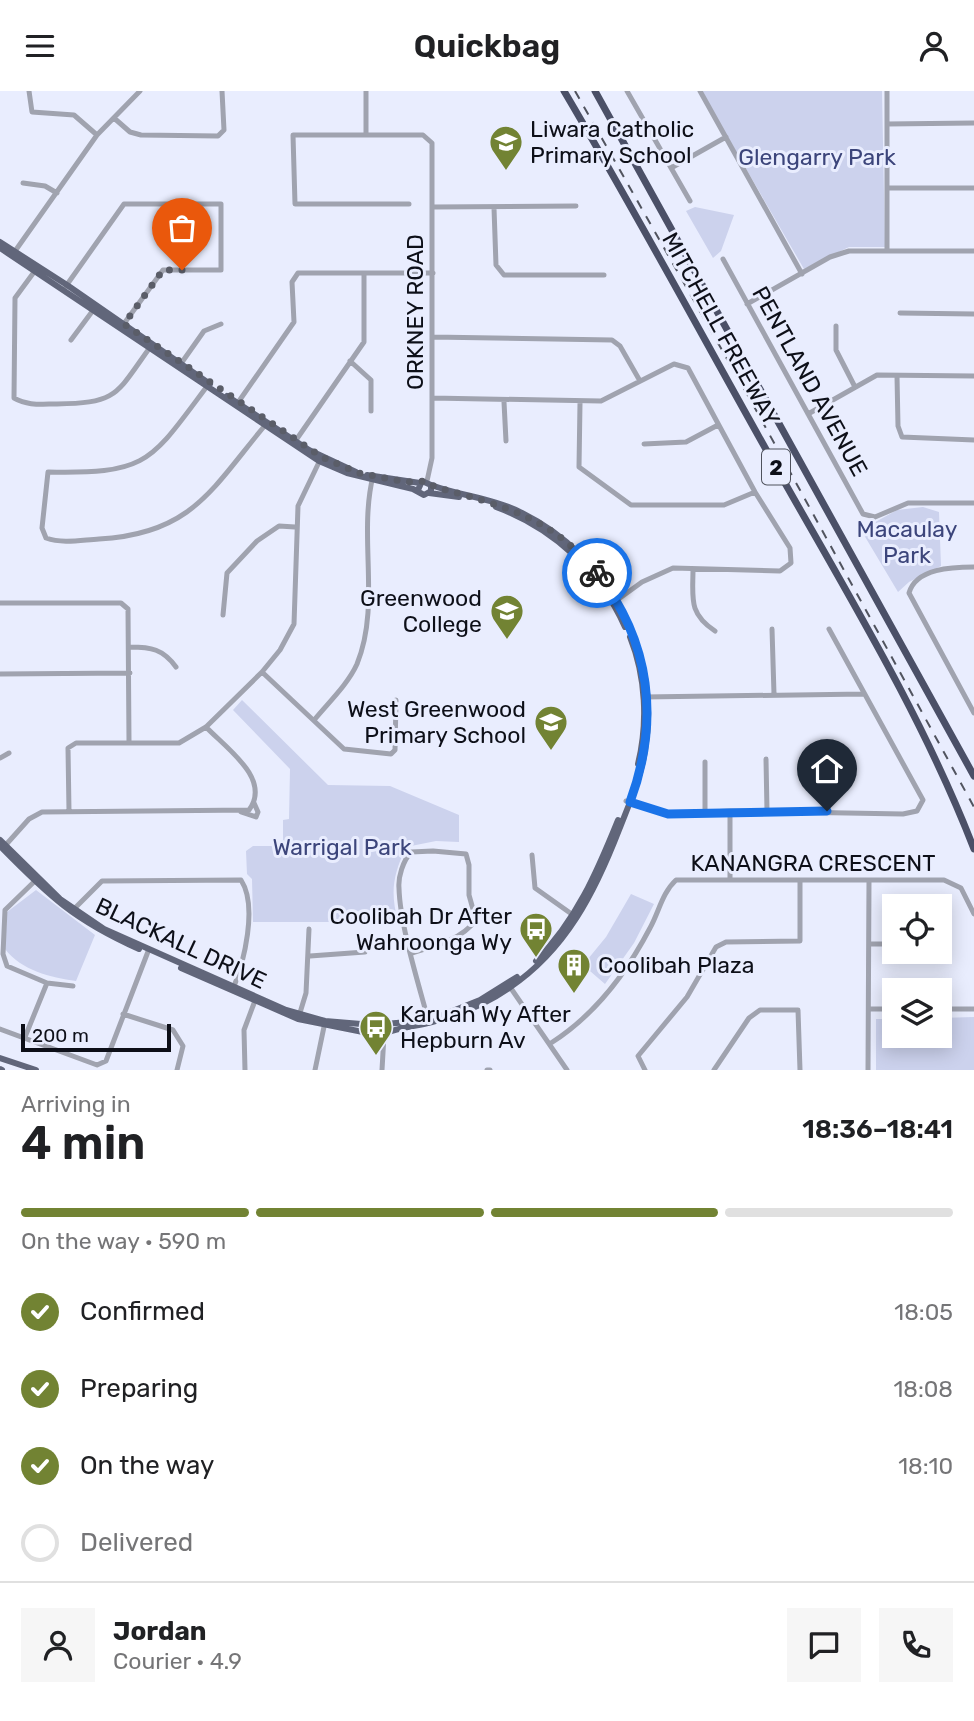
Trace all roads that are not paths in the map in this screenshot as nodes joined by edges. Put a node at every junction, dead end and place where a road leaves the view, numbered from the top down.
1 (29, 91) edge
2 (140, 91) edge
3 (222, 91) edge
4 (366, 91) edge
5 (564, 91) edge
6 (595, 91) edge
7 (627, 91) edge
8 (700, 91) edge
9 (887, 91) edge
10 (114, 118) junction
11 (974, 123) edge
12 (887, 124) junction
13 (366, 133) junction
14 (97, 135) junction
15 (726, 137) junction
16 (671, 168) junction
17 (23, 183) dead end
18 (887, 188) junction
19 (974, 188) edge
20 (57, 193) junction
21 (690, 201) dead end
22 (409, 204) dead end
23 (433, 207) junction
24 (576, 207) dead end
25 (494, 208) junction
26 (0, 245) edge
27 (887, 251) junction
28 (974, 251) edge
29 (14, 253) junction
30 (723, 259) dead end
31 (38, 268) junction
32 (364, 273) junction
33 (433, 273) junction
34 (802, 274) junction
35 (604, 275) dead end
36 (66, 287) junction
37 (747, 304) junction
38 (96, 307) junction
39 (900, 313) dead end
40 (974, 314) edge
41 (221, 324) dead end
42 (122, 326) junction
43 (836, 326) dead end
44 (432, 337) junction
45 (71, 340) dead end
46 (152, 346) junction
47 (351, 361) junction
48 (180, 365) junction
49 (898, 376) junction
50 (974, 376) edge
51 (640, 381) junction
52 (208, 385) junction
53 (855, 387) junction
54 (432, 398) junction
55 (503, 402) junction
56 (580, 403) junction
57 (237, 405) junction
58 (371, 411) dead end
59 (808, 414) junction
60 (266, 425) junction
61 (718, 425) junction
62 (974, 440) edge
63 (506, 441) dead end
64 (294, 444) junction
65 (644, 444) dead end
66 (320, 459) junction
67 (372, 478) junction
68 (425, 486) junction
69 (755, 492) junction
70 (974, 503) edge
71 (295, 527) junction
72 (974, 567) edge
73 (693, 569) junction
74 (615, 602) junction
75 (0, 603) edge
76 (223, 615) dead end
77 (772, 629) dead end
78 (828, 629) dead end
79 (715, 631) dead end
80 (130, 647) junction
81 (176, 667) dead end
82 (262, 672) junction
83 (130, 673) junction
84 (0, 674) edge
85 (973, 693) edge
86 (774, 694) junction
87 (864, 694) junction
88 (646, 697) junction
89 (965, 697) junction
90 (396, 700) dead end
91 (974, 713) edge
92 (315, 719) junction
93 (206, 727) junction
94 (129, 742) junction
95 (9, 753) dead end
96 (0, 758) edge
97 (766, 759) dead end
98 (828, 760) dead end
99 (705, 762) dead end
100 (974, 776) edge
101 (628, 801) junction
102 (69, 811) junction
103 (730, 811) junction
104 (767, 811) junction
105 (827, 811) junction
106 (705, 814) junction
107 (2, 845) edge
108 (974, 849) edge
109 (532, 856) dead end
110 (36, 880) junction
111 (730, 880) junction
112 (800, 880) junction
113 (869, 880) junction
114 (72, 912) junction
115 (974, 914) edge
116 (575, 917) junction
117 (309, 929) dead end
118 (869, 944) junction
119 (882, 944) edge
120 (148, 951) junction
121 (366, 953) dead end
122 (412, 953) junction
123 (310, 956) junction
124 (47, 983) junction
125 (73, 986) dead end
126 (510, 986) junction
127 (234, 989) junction
128 (255, 1000) junction
129 (869, 1009) junction
130 (882, 1009) edge
131 (952, 1009) edge
132 (974, 1010) edge
133 (123, 1014) junction
134 (299, 1017) junction
135 (429, 1021) junction
136 (325, 1023) junction
137 (385, 1024) junction
138 (373, 1025) junction
139 (0, 1029) edge
140 (380, 1035) junction
141 (25, 1037) junction
142 (551, 1044) junction
143 (0, 1058) edge
144 (36, 1070) edge
145 (177, 1070) edge
146 (245, 1070) edge
147 (315, 1070) edge
148 (382, 1070) edge
149 (567, 1070) edge
150 (645, 1070) edge
151 (713, 1070) edge
152 (800, 1070) edge
153 (868, 1070) edge

1 - 14 street
2 - 10 street
3 - 10 street
4 - 13 street
5 - 108 highway, MITCHELL FREEWAY / 2
6 - 100 highway, MITCHELL FREEWAY / 2
7 - 16 street
8 - 15 street
9 - 12 street
10 - 14 street
11 - 12 street
12 - 18 street
13 - 22 street
13 - 23 street, ORKNEY ROAD
14 - 20 street
15 - 16 street
15 - 34 street
16 - 21 street
17 - 20 street
18 - 19 street
18 - 27 street
20 - 29 street
23 - 25 street
23 - 33 street, ORKNEY ROAD
24 - 25 street
25 - 35 street
26 - 29 main road
27 - 28 street
27 - 34 street
29 - 31 main road
30 - 37 street, PENTLAND AVENUE
31 - 36 main road
31 - 46 street
32 - 33 street
32 - 47 street
32 - 57 street
33 - 44 street, ORKNEY ROAD
34 - 37 street
36 - 38 main road
36 - 42 street
37 - 59 street, PENTLAND AVENUE
38 - 42 main road
38 - 45 street
39 - 40 street
41 - 48 street
42 - 46 main road
43 - 53 street
44 - 51 street
44 - 54 street, ORKNEY ROAD
46 - 48 main road
47 - 58 street
47 - 64 street
48 - 52 main road
49 - 50 street
49 - 53 street
49 - 62 street
51 - 56 street
51 - 61 street
52 - 57 main road
52 - 60 street
53 - 59 street
54 - 55 street
54 - 68 street, ORKNEY ROAD
55 - 56 street
55 - 63 street
56 - 69 street
57 - 60 main road
59 - 70 street, PENTLAND AVENUE
60 - 64 main road
61 - 65 street
61 - 69 street
64 - 66 main road
66 - 67 main road
66 - 71 street
67 - 68 main road
67 - 92 street
68 - 74 main road
69 - 73 street
71 - 76 street
71 - 82 street
72 - 89 street
73 - 74 street
73 - 79 street
74 - 88 main road
75 - 80 street
77 - 86 street
78 - 87 street
80 - 81 street
80 - 83 street
82 - 92 street
82 - 93 street
83 - 84 street
83 - 94 street
85 - 89 street
86 - 87 street
86 - 88 street
87 - 105 street
88 - 101 main road
89 - 91 street
90 - 92 street
93 - 94 street
93 - 102 street
94 - 102 street
95 - 96 street
97 - 104 street
98 - 105 street
99 - 106 street
101 - 106 street
101 - 116 main road
102 - 107 street
103 - 104 street
103 - 106 street
103 - 111 street
104 - 105 street
107 - 110 main road, BLACKALL DRIVE
109 - 116 street
110 - 114 main road, BLACKALL DRIVE
110 - 124 street
111 - 112 street, KANANGRA CRESCENT
111 - 142 street, KANANGRA CRESCENT
112 - 113 street, KANANGRA CRESCENT
112 - 150 street
113 - 115 street, KANANGRA CRESCENT
113 - 118 street
114 - 120 main road, BLACKALL DRIVE
114 - 127 street
116 - 126 main road
117 - 123 street
118 - 119 street
118 - 129 street
120 - 127 main road, BLACKALL DRIVE
120 - 133 street
121 - 123 street
122 - 122 street
122 - 135 street
123 - 134 street
124 - 125 street
124 - 141 street
126 - 135 main road
126 - 142 street
127 - 128 main road, BLACKALL DRIVE
128 - 134 main road, BLACKALL DRIVE
128 - 146 street
129 - 130 street
129 - 153 street
131 - 132 street
133 - 141 street
133 - 145 street
134 - 136 main road, BLACKALL DRIVE
135 - 137 main road, BLACKALL DRIVE
135 - 140 main road
136 - 138 main road, BLACKALL DRIVE
136 - 140 main road, BLACKALL DRIVE
136 - 147 street
137 - 138 main road, BLACKALL DRIVE
137 - 140 main road
138 - 140 main road
139 - 141 street
140 - 148 street
142 - 149 street
143 - 144 main road
151 - 152 street

